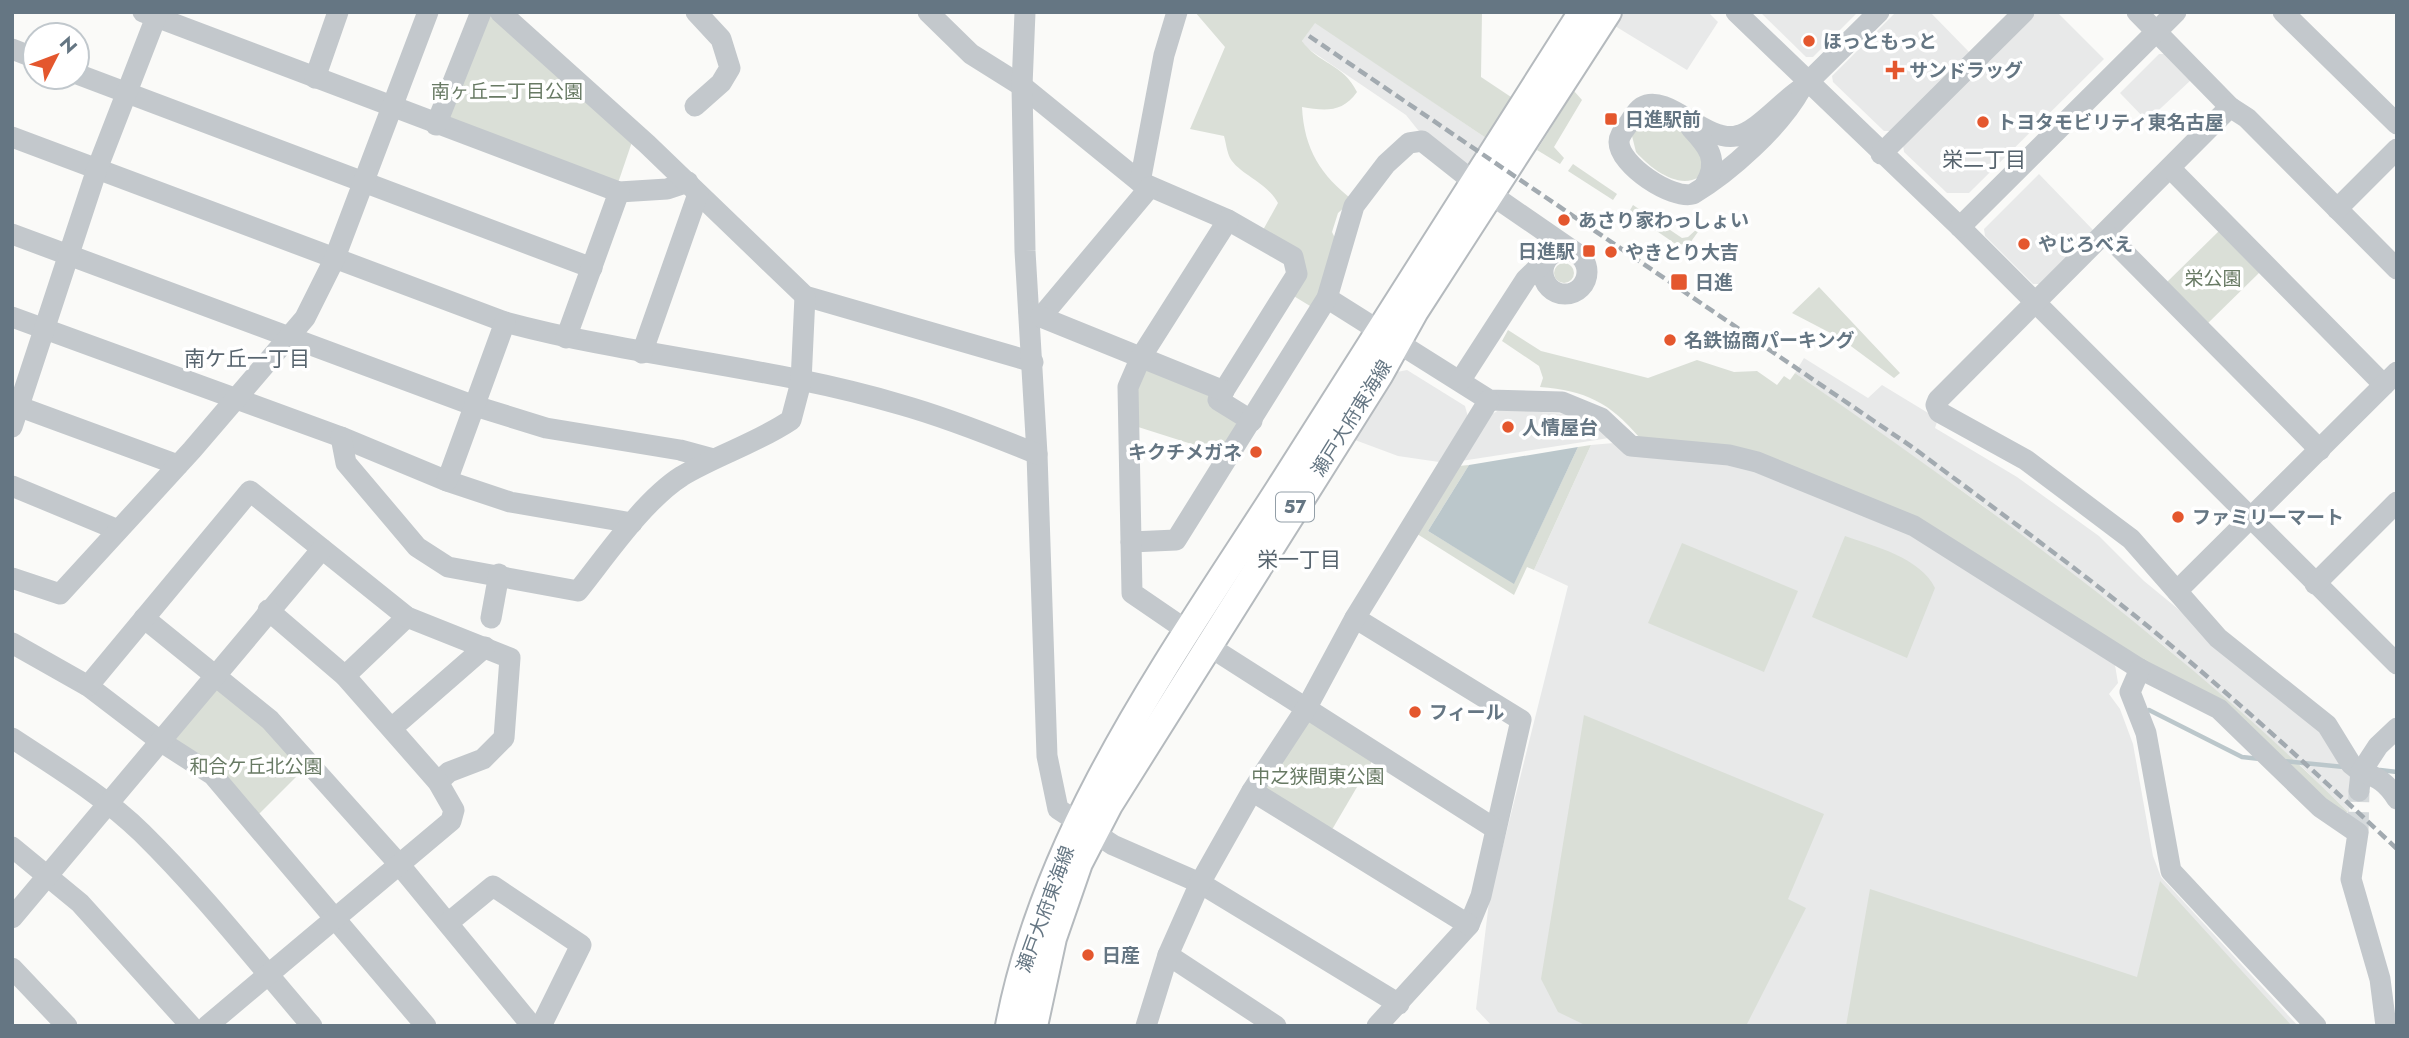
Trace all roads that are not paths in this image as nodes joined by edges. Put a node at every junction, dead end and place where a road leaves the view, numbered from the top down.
1 (338, 12) edge
2 (428, 12) edge
3 (481, 12) edge
4 (500, 12) edge
5 (696, 12) edge
6 (928, 12) edge
7 (1025, 12) edge
8 (1177, 12) edge
9 (1582, 12) edge
10 (1608, 12) edge
11 (1735, 12) edge
12 (1879, 12) edge
13 (2024, 12) edge
14 (2137, 12) edge
15 (2176, 12) edge
16 (2283, 12) edge
17 (152, 14) edge
18 (2157, 33) junction
19 (315, 78) junction
20 (91, 79) edge
21 (1804, 85) junction
22 (1022, 86) junction
23 (126, 93) junction
24 (695, 106) dead end
25 (2230, 107) junction
26 (392, 108) junction
27 (1681, 116) junction
28 (2397, 124) edge
29 (436, 125) junction
30 (12, 137) edge
31 (2397, 149) edge
32 (1881, 154) junction
33 (2170, 168) junction
34 (97, 169) junction
35 (364, 180) junction
36 (1145, 184) junction
37 (1705, 185) junction
38 (693, 188) junction
39 (1483, 189) junction
40 (619, 192) junction
41 (2337, 209) junction
42 (1227, 220) junction
43 (1960, 227) junction
44 (2105, 233) junction
45 (12, 234) edge
46 (1576, 253) junction
47 (68, 255) junction
48 (334, 260) junction
49 (1546, 260) junction
50 (592, 268) junction
51 (2397, 270) edge
52 (805, 296) junction
53 (1327, 298) junction
54 (2036, 302) junction
55 (1035, 314) junction
56 (12, 317) edge
57 (505, 322) junction
58 (44, 329) junction
59 (290, 336) junction
60 (1389, 336) junction
61 (566, 338) junction
62 (642, 353) junction
63 (1141, 357) junction
64 (1033, 362) junction
65 (2390, 379) edge
66 (801, 382) junction
67 (1460, 382) junction
68 (1224, 391) junction
69 (233, 400) junction
70 (1489, 400) junction
71 (15, 405) edge
72 (475, 406) junction
73 (1252, 421) junction
74 (12, 427) edge
75 (341, 437) junction
76 (2320, 450) junction
77 (1037, 454) junction
78 (713, 459) junction
79 (178, 466) junction
80 (447, 481) junction
81 (12, 486) edge
82 (2397, 502) edge
83 (2251, 518) junction
84 (632, 523) junction
85 (118, 530) junction
86 (1131, 542) junction
87 (322, 549) junction
88 (499, 575) junction
89 (12, 578) edge
90 (2315, 584) junction
91 (2177, 591) junction
92 (268, 610) junction
93 (407, 617) junction
94 (144, 618) junction
95 (491, 618) dead end
96 (1355, 618) junction
97 (1198, 638) junction
98 (12, 643) edge
99 (485, 647) junction
100 (2393, 652) edge
101 (2140, 668) junction
102 (215, 673) junction
103 (345, 676) junction
104 (88, 686) junction
105 (1307, 707) junction
106 (392, 727) junction
107 (2397, 728) edge
108 (12, 738) edge
109 (160, 741) junction
110 (2360, 781) junction
111 (438, 782) junction
112 (1252, 791) junction
113 (2397, 799) edge
114 (106, 805) junction
115 (1494, 828) junction
116 (1086, 829) junction
117 (12, 847) edge
118 (398, 863) junction
119 (48, 875) junction
120 (1200, 883) junction
121 (334, 917) junction
122 (12, 918) edge
123 (448, 923) junction
124 (1469, 925) junction
125 (1167, 954) junction
126 (12, 968) edge
127 (266, 973) junction
128 (1399, 1004) junction
129 (67, 1026) edge
130 (191, 1026) edge
131 (207, 1026) edge
132 (312, 1026) edge
133 (426, 1026) edge
134 (532, 1026) edge
135 (541, 1026) edge
136 (1009, 1026) edge
137 (1034, 1026) edge
138 (1146, 1026) edge
139 (1276, 1026) edge
140 (1377, 1026) edge
141 (2316, 1026) edge
142 (2386, 1026) edge

1 - 19 street
2 - 26 street
3 - 29 street
4 - 38 street
5 - 24 street
6 - 22 street
7 - 22 street
8 - 36 street
9 - 39 main road, 瀬戸大府東海線 / 57
10 - 39 main road, 瀬戸大府東海線 / 57
11 - 21 street
12 - 21 street
13 - 32 street
14 - 18 street
15 - 18 street
16 - 28 street
17 - 19 street
17 - 23 street
18 - 25 street
18 - 43 street
19 - 26 street
20 - 23 street
21 - 27 street
21 - 32 street
21 - 37 street
22 - 36 street
22 - 55 street
23 - 34 street
23 - 35 street
25 - 33 street
25 - 41 street
26 - 29 street
26 - 35 street
27 - 37 street
27 - 37 street
29 - 40 street
30 - 34 street
31 - 41 street
32 - 43 street
33 - 44 street
33 - 65 street
34 - 47 street
34 - 48 street
35 - 48 street
35 - 50 street
36 - 42 street
36 - 55 street
38 - 40 street
38 - 52 street
38 - 62 street
39 - 46 street
39 - 53 street
39 - 60 main road, 瀬戸大府東海線 / 57
40 - 50 street
41 - 51 street
42 - 63 street
42 - 68 street
43 - 54 street
44 - 54 street
44 - 76 street
45 - 47 street
46 - 49 street
46 - 49 street
47 - 58 street
47 - 59 street
48 - 57 street
48 - 59 street
49 - 67 street
50 - 61 street
52 - 64 street
52 - 66 street
53 - 60 street
53 - 73 street
54 - 83 street
54 - 91 street
55 - 63 street
55 - 64 street
56 - 58 street
57 - 61 street
57 - 72 street
58 - 69 street
58 - 71 street
59 - 69 street
59 - 72 street
60 - 67 street
60 - 97 main road, 瀬戸大府東海線 / 57
61 - 62 street
62 - 66 street
63 - 68 street
63 - 86 street
64 - 77 street
65 - 76 street
66 - 77 street
66 - 78 street
67 - 70 street
68 - 73 street
69 - 75 street
69 - 79 street
70 - 96 street
70 - 101 street
71 - 74 street
71 - 79 street
72 - 78 street
72 - 80 street
73 - 86 street
75 - 80 street
75 - 88 street
76 - 83 street
77 - 116 street
78 - 84 street
79 - 85 street
80 - 84 street
81 - 85 street
82 - 90 street
83 - 90 street
83 - 91 street
84 - 88 street
85 - 89 street
86 - 97 street
87 - 92 street
87 - 93 street
87 - 94 street
88 - 95 street
90 - 100 street
91 - 110 street
92 - 102 street
92 - 103 street
93 - 99 street
93 - 103 street
94 - 102 street
94 - 104 street
96 - 105 street
96 - 115 street
97 - 105 street
97 - 116 main road, 瀬戸大府東海線 / 57
98 - 104 street
99 - 106 street
99 - 111 street
101 - 141 street
101 - 142 street
102 - 109 street
102 - 118 street
103 - 106 street
104 - 109 street
105 - 112 street
105 - 115 street
106 - 111 street
107 - 110 street
108 - 114 street
109 - 114 street
109 - 121 street
110 - 113 street
111 - 118 street
112 - 120 street
112 - 124 street
114 - 119 street
114 - 127 street
115 - 124 street
116 - 120 street
116 - 136 main road, 瀬戸大府東海線 / 57
116 - 137 main road, 瀬戸大府東海線 / 57
117 - 119 street
118 - 121 street
118 - 123 street
119 - 122 street
119 - 130 street
120 - 125 street
120 - 128 street
121 - 127 street
121 - 133 street
123 - 134 street
123 - 135 street
124 - 128 street
125 - 138 street
125 - 139 street
126 - 129 street
127 - 131 street
127 - 132 street
128 - 140 street

